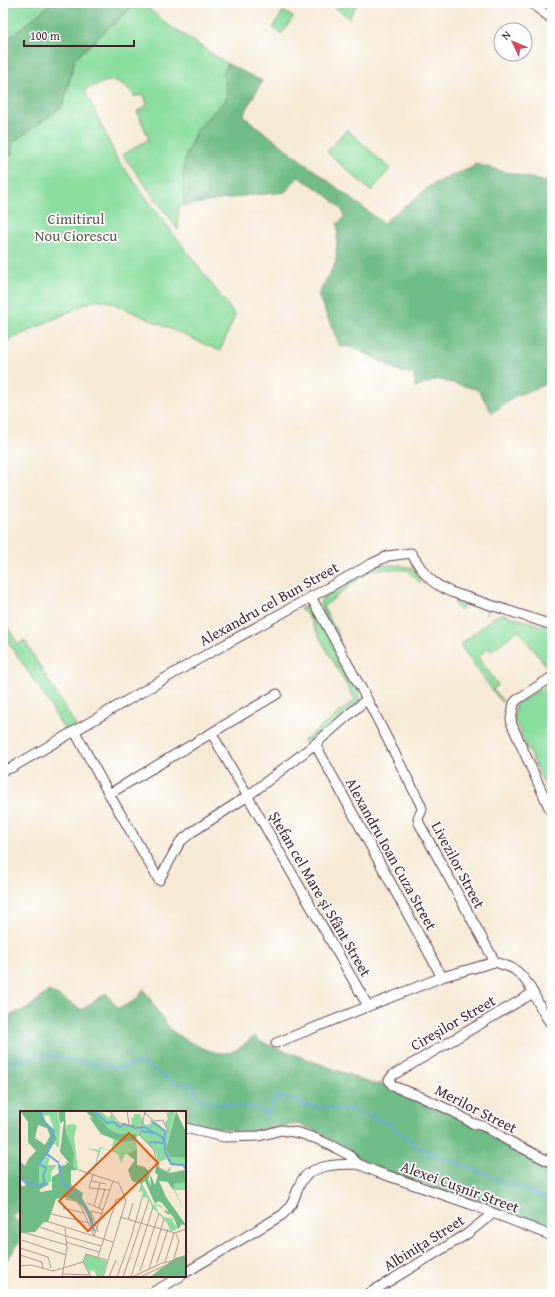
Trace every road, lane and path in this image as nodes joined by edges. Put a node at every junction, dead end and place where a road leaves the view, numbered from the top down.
1 (531, 3) edge
2 (552, 19) edge
3 (311, 597) junction
4 (552, 625) edge
5 (552, 677) edge
6 (277, 694) dead end
7 (367, 699) junction
8 (74, 732) junction
9 (212, 734) junction
10 (315, 744) junction
11 (3, 770) edge
12 (109, 794) junction
13 (248, 796) junction
14 (552, 814) edge
15 (494, 962) junction
16 (442, 977) junction
17 (532, 993) junction
18 (368, 1006) junction
19 (552, 1025) edge
20 (276, 1043) dead end
21 (389, 1080) joint
22 (186, 1128) edge
23 (552, 1163) edge
24 (358, 1164) junction
25 (492, 1214) junction
26 (552, 1236) edge
27 (186, 1272) edge
28 (178, 1277) edge
29 (150, 1294) edge
30 (368, 1294) edge

1 - 2 street
3 - 4 street, Alexandru cel Bun Street
3 - 7 street, Livezilor Street
3 - 8 street, Alexandru cel Bun Street
5 - 14 street
6 - 9 street
7 - 10 street
7 - 15 street, Livezilor Street
8 - 11 street, Alexandru cel Bun Street
8 - 12 street
9 - 12 street
9 - 13 street, Ștefan cel Mare și Sfânt Street
10 - 13 street
10 - 16 street, Alexandru Ioan Cuza Street
12 - 13 street
13 - 18 street, Ștefan cel Mare și Sfânt Street
15 - 16 street
15 - 17 street
16 - 18 street
17 - 19 street
17 - 21 street, Cireșilor Street
18 - 20 street
21 - 23 street, Merilor Street
22 - 24 street
24 - 25 street, Alexei Cușnir Street
24 - 27 street
25 - 26 street, Alexei Cușnir Street
25 - 30 street, Albinița Street
28 - 29 street

